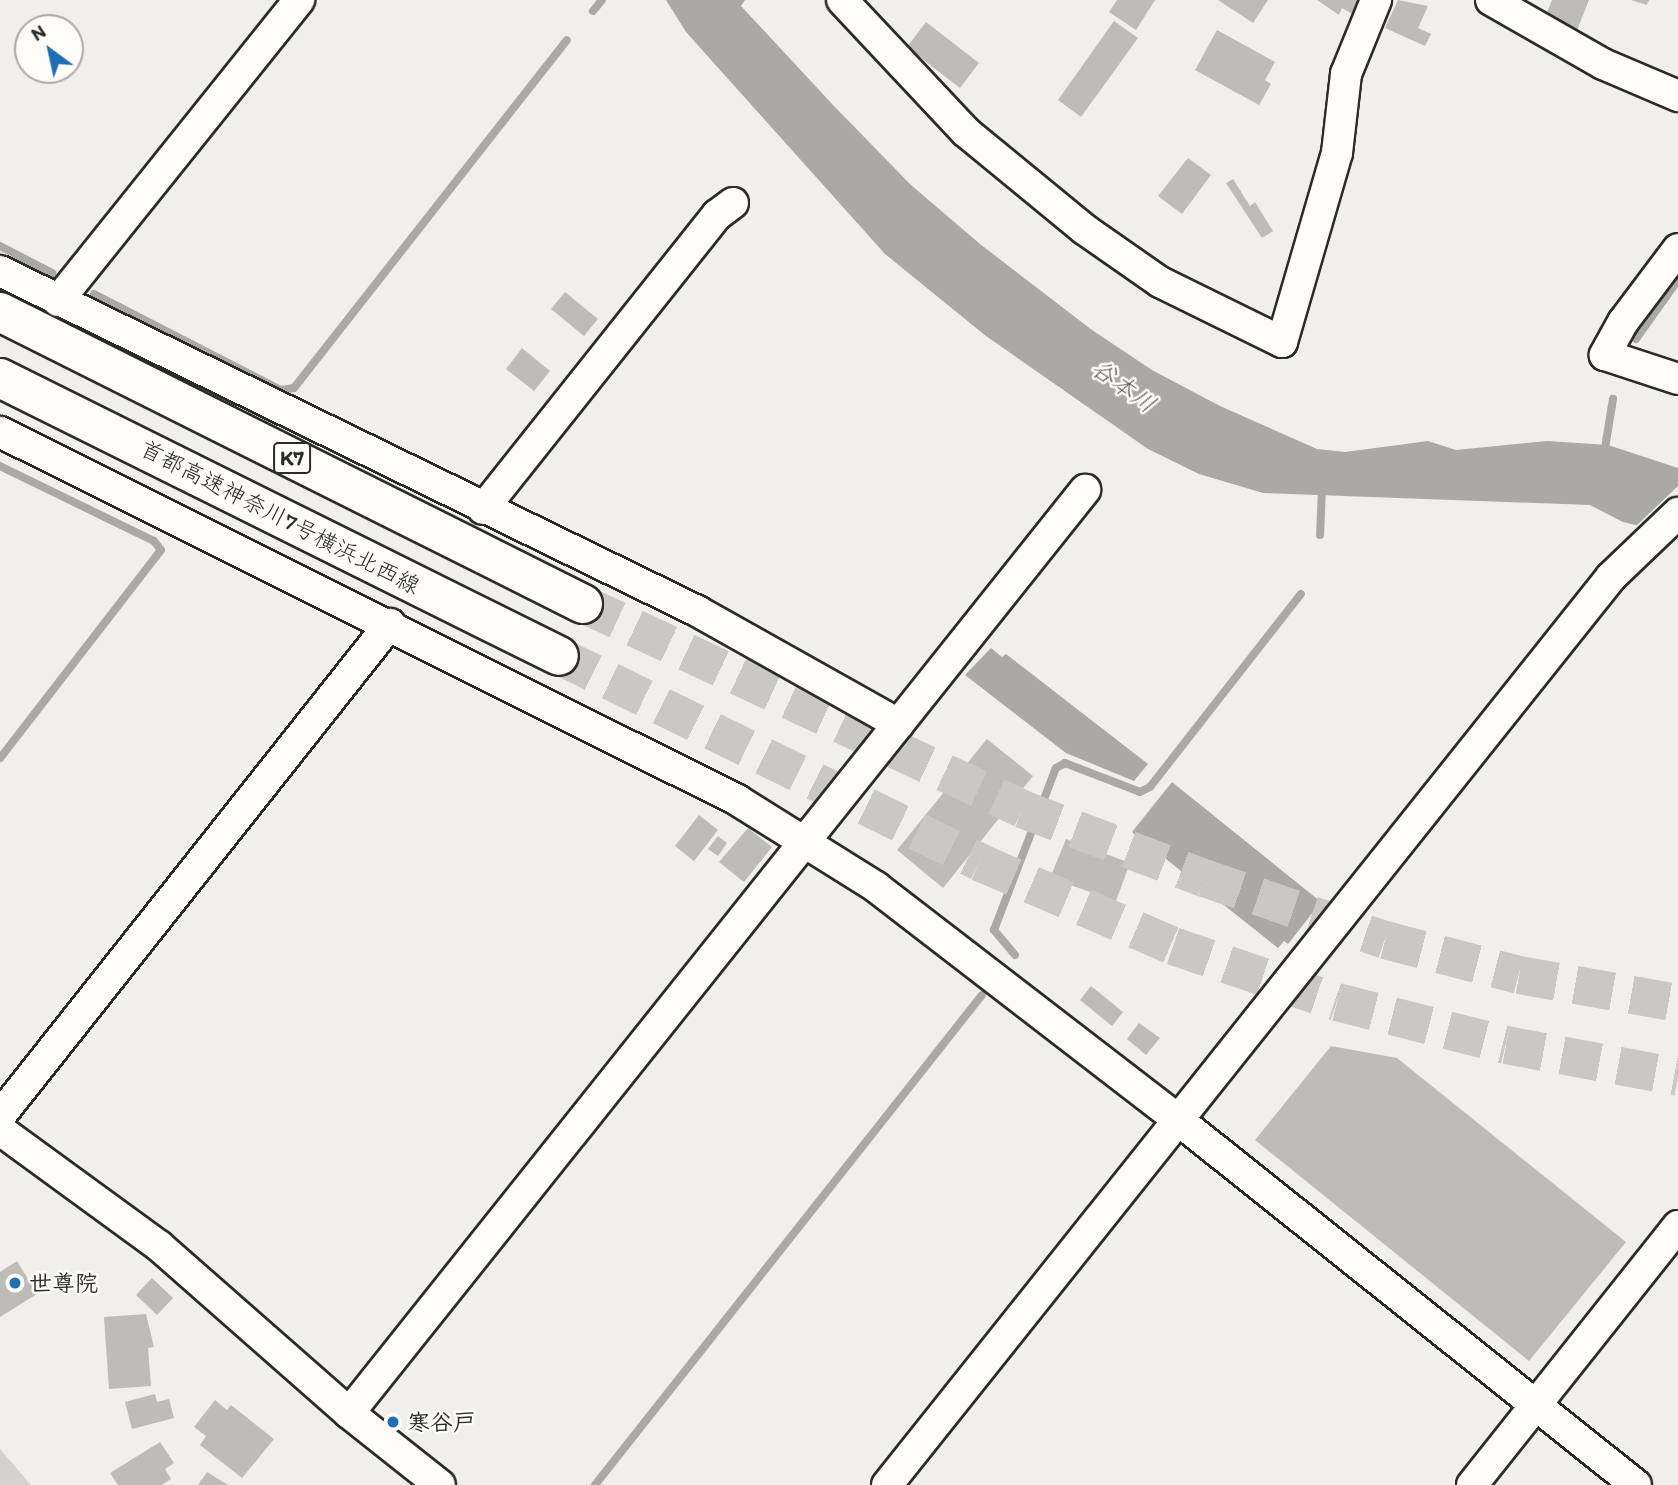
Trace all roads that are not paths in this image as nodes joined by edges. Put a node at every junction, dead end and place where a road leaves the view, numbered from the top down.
1 (299, 0) edge
2 (842, 0) edge
3 (1376, 0) edge
4 (1491, 0) edge
5 (1678, 96) edge
6 (733, 203) dead end
7 (1678, 249) edge
8 (0, 271) edge
9 (58, 301) junction
10 (0, 312) edge
11 (0, 377) edge
12 (1678, 379) edge
13 (0, 432) edge
14 (1085, 490) dead end
15 (483, 509) junction
16 (1678, 513) edge
17 (583, 604) tunnel mouth
18 (390, 624) junction
19 (559, 656) tunnel mouth
20 (898, 724) junction
21 (804, 841) junction
22 (0, 1116) edge
23 (1177, 1119) junction
24 (0, 1130) edge
25 (1678, 1226) edge
26 (1536, 1405) junction
27 (349, 1413) junction
28 (440, 1485) edge
29 (887, 1485) edge
30 (1472, 1485) edge
31 (1636, 1485) edge

1 - 9 street
2 - 3 street
4 - 5 street
6 - 15 street
7 - 12 street
8 - 9 street
9 - 15 street
10 - 17 highway, K7
11 - 19 highway, 首都高速神奈川7号横浜北西線 / K7
13 - 18 street
14 - 20 street
15 - 20 street
16 - 23 street
18 - 21 street
18 - 22 street
20 - 21 street
21 - 23 street
21 - 27 street
23 - 26 street
23 - 29 street
24 - 27 street
25 - 26 street
26 - 30 street
26 - 31 street
27 - 28 street

